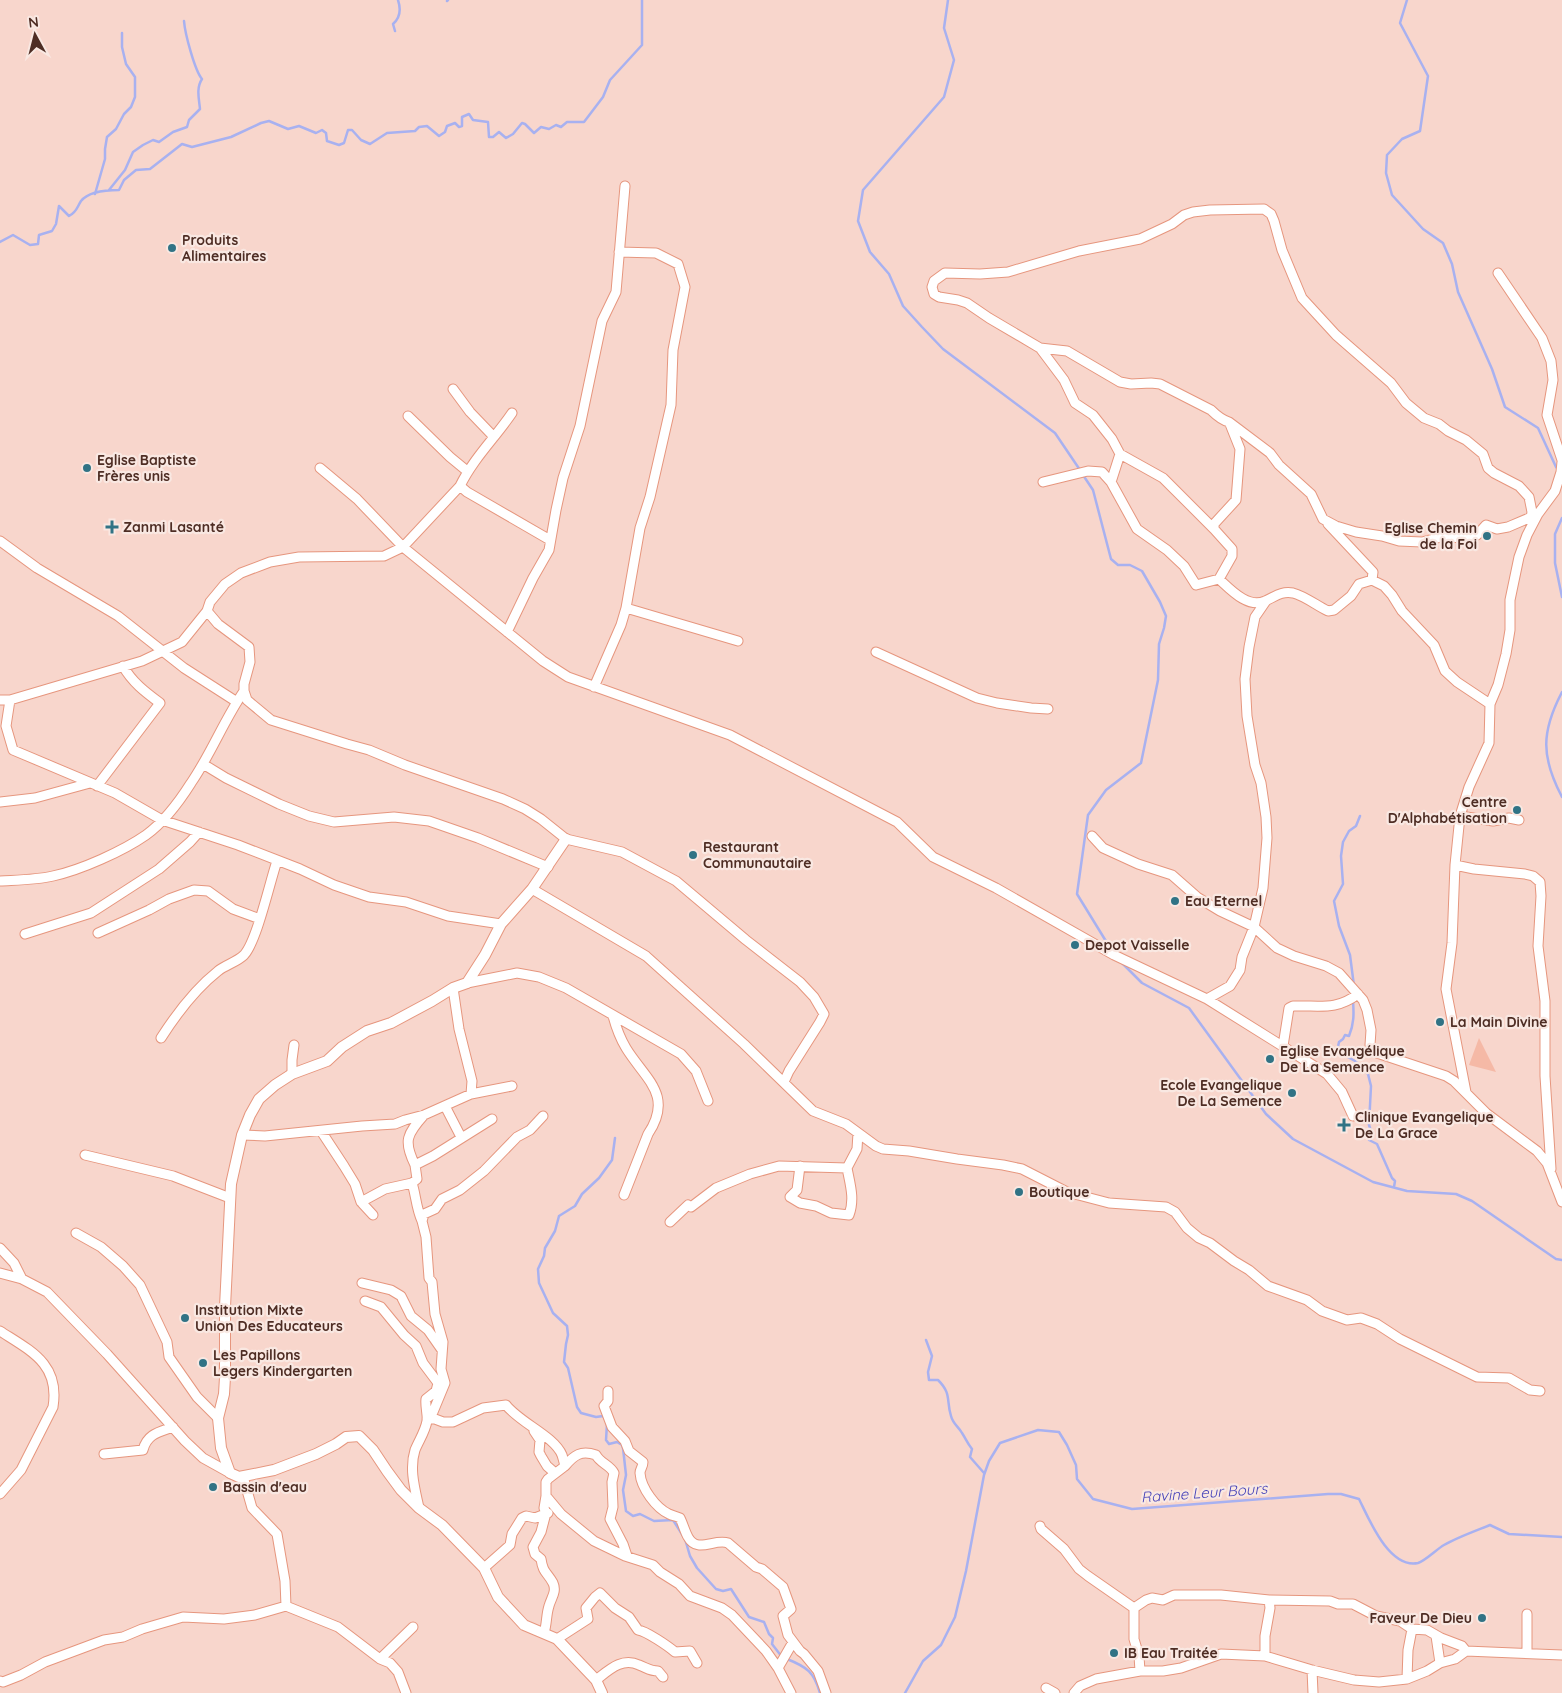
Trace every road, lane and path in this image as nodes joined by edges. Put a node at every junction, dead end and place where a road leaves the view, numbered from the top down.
1 (625, 186) dead end
2 (619, 252) junction
3 (1498, 273) dead end
4 (1040, 348) junction
5 (453, 389) dead end
6 (512, 413) dead end
7 (408, 416) dead end
8 (1229, 422) junction
9 (494, 437) junction
10 (1120, 454) junction
11 (1562, 461) edge
12 (320, 468) dead end
13 (467, 471) junction
14 (1043, 482) dead end
15 (1111, 482) junction
16 (460, 486) junction
17 (1535, 516) junction
18 (1323, 518) junction
19 (1214, 529) junction
20 (550, 540) junction
21 (0, 541) edge
22 (403, 547) junction
23 (1219, 579) junction
24 (1372, 580) junction
25 (1266, 601) junction
26 (626, 608) junction
27 (207, 611) junction
28 (507, 632) junction
29 (738, 641) dead end
30 (163, 652) junction
31 (876, 652) dead end
32 (123, 666) junction
33 (594, 687) junction
34 (244, 691) junction
35 (0, 700) edge
36 (10, 700) junction
37 (237, 702) junction
38 (1490, 704) junction
39 (1048, 709) dead end
40 (203, 764) junction
41 (94, 784) junction
42 (0, 802) edge
43 (1460, 816) junction
44 (162, 820) junction
45 (1519, 820) dead end
46 (199, 832) junction
47 (1092, 836) dead end
48 (566, 839) junction
49 (276, 861) junction
50 (1455, 864) junction
51 (548, 867) junction
52 (0, 881) edge
53 (532, 889) junction
54 (260, 919) junction
55 (501, 924) junction
56 (1254, 926) junction
57 (98, 933) dead end
58 (24, 934) dead end
59 (466, 983) junction
60 (453, 988) junction
61 (1353, 997) junction
62 (1207, 999) junction
63 (613, 1016) junction
64 (160, 1038) dead end
65 (294, 1045) dead end
66 (1283, 1046) junction
67 (292, 1074) junction
68 (784, 1082) junction
69 (512, 1086) dead end
70 (1466, 1092) junction
71 (471, 1094) junction
72 (708, 1100) dead end
73 (446, 1106) junction
74 (424, 1115) junction
75 (543, 1116) dead end
76 (1354, 1116) dead end
77 (492, 1119) dead end
78 (322, 1131) junction
79 (858, 1133) junction
80 (242, 1135) junction
81 (461, 1138) junction
82 (85, 1155) dead end
83 (415, 1165) junction
84 (800, 1166) junction
85 (847, 1168) junction
86 (1552, 1176) junction
87 (412, 1183) junction
88 (624, 1195) dead end
89 (230, 1198) junction
90 (361, 1202) junction
91 (1562, 1202) edge
92 (372, 1215) dead end
93 (422, 1221) junction
94 (670, 1222) dead end
95 (76, 1233) dead end
96 (0, 1248) edge
97 (0, 1273) edge
98 (22, 1279) junction
99 (362, 1283) dead end
100 (365, 1301) dead end
101 (0, 1331) edge
102 (442, 1350) junction
103 (608, 1391) dead end
104 (1540, 1391) dead end
105 (218, 1418) junction
106 (428, 1419) junction
107 (173, 1427) junction
108 (533, 1428) junction
109 (104, 1454) dead end
110 (565, 1466) junction
111 (555, 1473) junction
112 (235, 1475) junction
113 (0, 1494) edge
114 (546, 1496) junction
115 (419, 1508) junction
116 (546, 1512) junction
117 (561, 1514) junction
118 (1040, 1526) dead end
119 (627, 1556) junction
120 (484, 1568) junction
121 (1269, 1600) junction
122 (286, 1606) junction
123 (1134, 1608) junction
124 (1527, 1614) dead end
125 (413, 1627) dead end
126 (1412, 1629) junction
127 (544, 1633) junction
128 (1436, 1636) junction
129 (557, 1639) junction
130 (794, 1642) junction
131 (1466, 1651) junction
132 (1526, 1653) junction
133 (1562, 1655) edge
134 (1265, 1656) junction
135 (380, 1659) junction
136 (782, 1662) junction
137 (697, 1663) dead end
138 (1440, 1663) junction
139 (1312, 1670) junction
140 (1140, 1671) junction
141 (663, 1677) dead end
142 (1406, 1679) junction
143 (596, 1680) junction
144 (0, 1681) edge
145 (1046, 1688) dead end
146 (406, 1693) edge
147 (602, 1693) edge
148 (791, 1693) edge
149 (826, 1693) edge
150 (1055, 1693) edge
151 (1074, 1693) edge
152 (1313, 1693) edge

1 - 2 street
2 - 20 street
2 - 26 street
3 - 11 street
4 - 8 street
4 - 10 street
4 - 17 street
5 - 9 street
6 - 9 street
7 - 13 street
8 - 18 street
8 - 19 street
9 - 13 street
10 - 15 street
10 - 19 street
11 - 17 street
12 - 22 street
13 - 16 street
14 - 15 street
15 - 23 street
16 - 20 street
16 - 22 street
17 - 18 street
17 - 38 street
18 - 24 street
19 - 23 street
20 - 28 street
21 - 30 street
22 - 27 street
22 - 28 street
23 - 25 street
24 - 25 street
24 - 38 street
25 - 56 street
26 - 29 street
26 - 33 street
27 - 30 street
27 - 34 street
28 - 33 street
30 - 32 street
30 - 37 street
31 - 39 street
32 - 36 street
32 - 41 street
33 - 62 street
34 - 37 street
34 - 48 street
35 - 36 street
36 - 41 street
37 - 40 street
38 - 43 street
40 - 44 street
40 - 51 street
41 - 42 street
41 - 44 street
43 - 45 street
43 - 50 street
44 - 46 street
44 - 52 street
46 - 49 street
46 - 58 street
47 - 56 street
48 - 51 street
48 - 68 street
49 - 54 street
49 - 55 street
50 - 70 street
50 - 86 street
51 - 53 street
53 - 55 street
53 - 68 street
54 - 57 street
54 - 64 street
55 - 59 street
56 - 61 street
56 - 62 street
59 - 60 street
59 - 63 street
60 - 67 street
60 - 71 street
61 - 66 street
61 - 70 street
62 - 66 street
63 - 72 street
63 - 88 street
65 - 67 street
66 - 76 street
67 - 80 street
68 - 79 street
69 - 71 street
70 - 86 street
71 - 73 street
73 - 74 street
73 - 81 street
74 - 78 street
74 - 83 street
75 - 93 street
77 - 81 street
78 - 80 street
78 - 90 street
79 - 85 street
79 - 104 street
80 - 89 street
81 - 83 street
82 - 89 street
83 - 87 street
84 - 85 street
84 - 85 street
84 - 94 street
86 - 91 street
87 - 90 street
87 - 93 street
89 - 105 street
90 - 92 street
93 - 102 street
95 - 105 street
96 - 98 street
97 - 98 street
98 - 107 street
99 - 102 street
100 - 106 street
101 - 113 street
102 - 106 street
103 - 130 street
105 - 112 street
106 - 108 street
106 - 115 street
107 - 109 street
107 - 112 street
108 - 110 street
108 - 111 street
110 - 111 street
110 - 119 street
111 - 114 street
112 - 115 street
112 - 122 street
114 - 116 street
114 - 117 street
115 - 120 street
116 - 117 street
116 - 120 street
116 - 127 street
117 - 119 street
118 - 123 street
119 - 136 street
120 - 127 street
121 - 123 street
121 - 126 street
121 - 134 street
122 - 135 street
122 - 144 street
123 - 140 street
124 - 132 street
125 - 135 street
126 - 128 street
126 - 142 street
127 - 129 street
128 - 131 street
128 - 138 street
129 - 137 street
129 - 143 street
130 - 136 street
130 - 149 street
131 - 132 street
131 - 138 street
132 - 133 street
134 - 139 street
134 - 140 street
135 - 146 street
136 - 148 street
138 - 142 street
139 - 142 street
139 - 152 street
140 - 151 street
141 - 143 street
143 - 147 street
145 - 150 street

